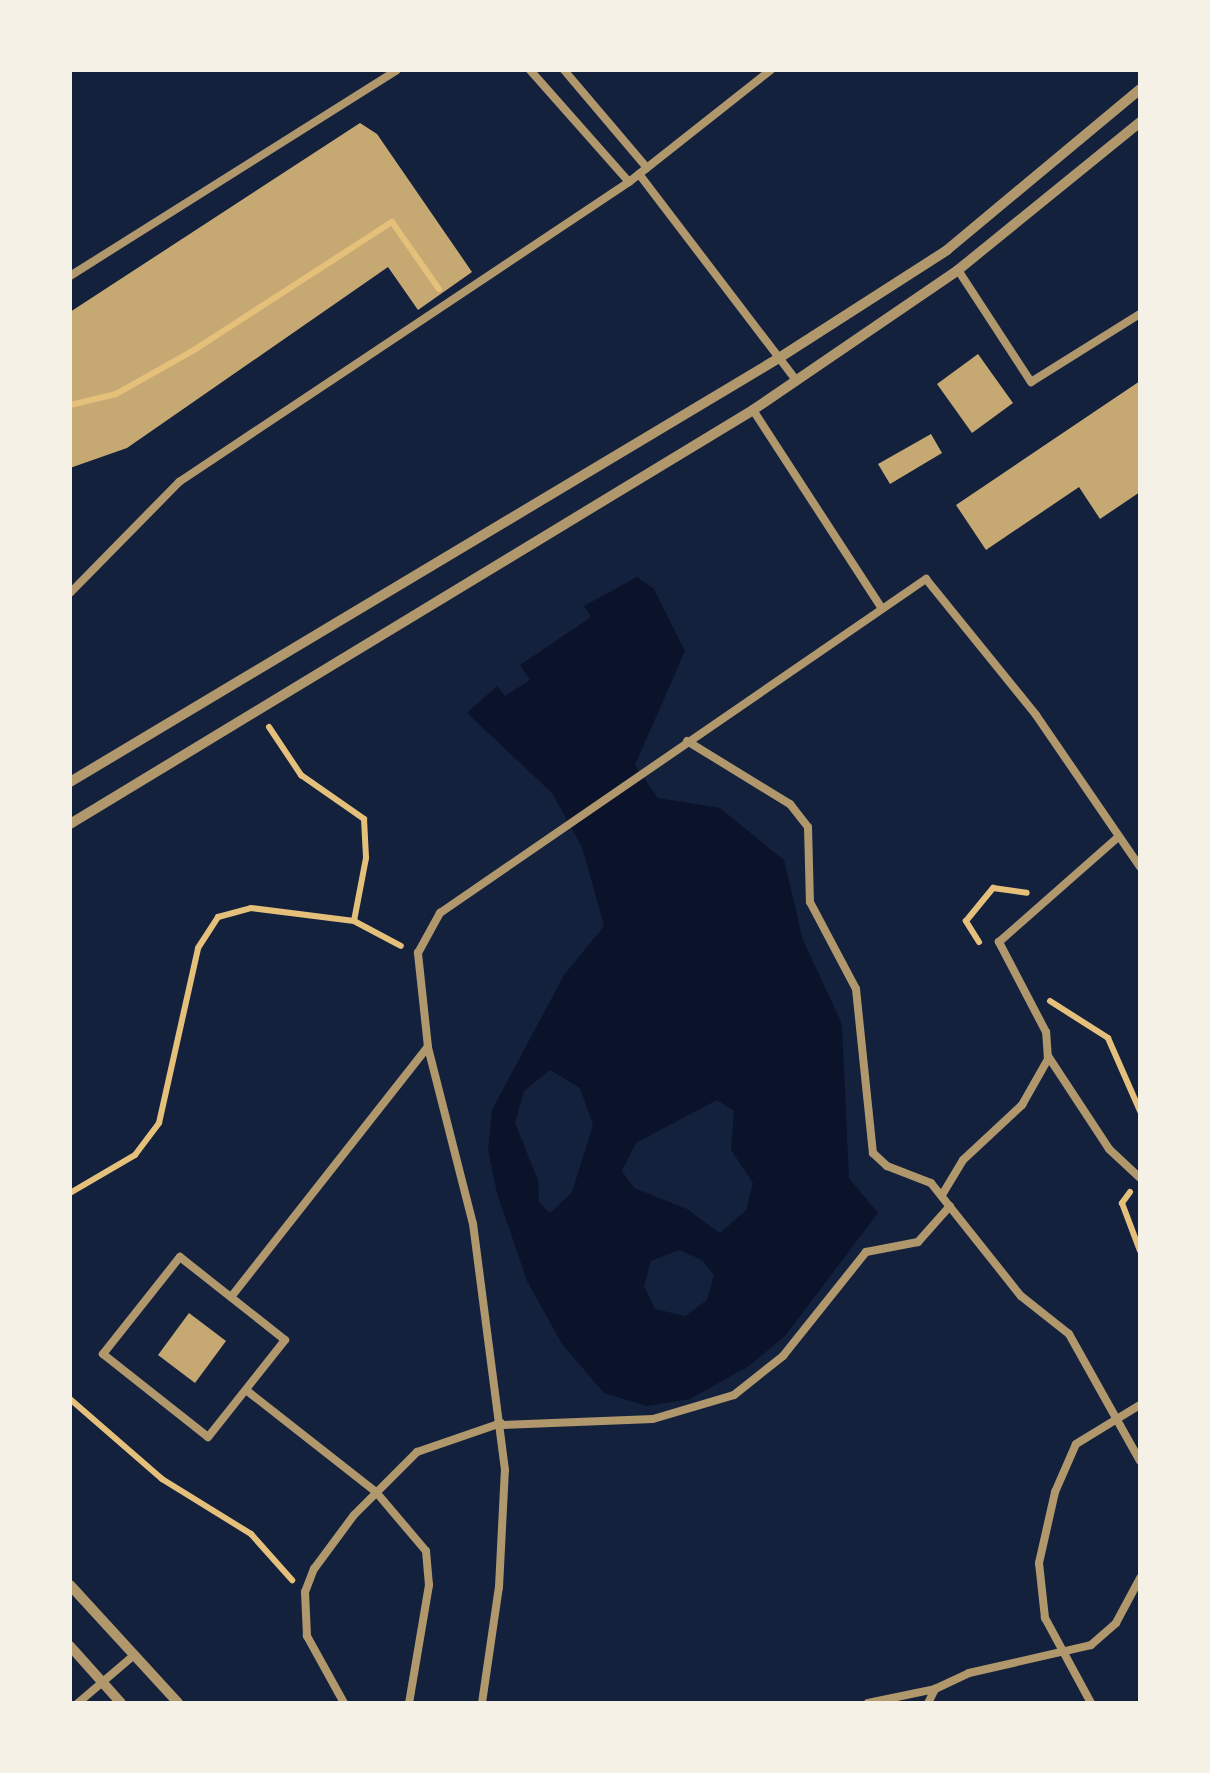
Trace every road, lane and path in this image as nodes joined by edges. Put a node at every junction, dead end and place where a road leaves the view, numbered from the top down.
1 (398, 70) edge
2 (530, 70) edge
3 (564, 70) edge
4 (771, 70) edge
5 (1140, 89) edge
6 (1140, 122) edge
7 (643, 172) junction
8 (629, 182) junction
9 (958, 270) junction
10 (70, 276) edge
11 (448, 303) junction
12 (1140, 314) edge
13 (779, 358) junction
14 (796, 380) junction
15 (70, 405) edge
16 (754, 410) junction
17 (70, 593) edge
18 (882, 609) junction
19 (256, 707) junction
20 (688, 741) junction
21 (70, 782) edge
22 (70, 824) edge
23 (1116, 838) junction
24 (1140, 867) edge
25 (354, 921) junction
26 (418, 952) junction
27 (428, 1046) junction
28 (1048, 1056) junction
29 (1140, 1179) edge
30 (70, 1193) edge
31 (942, 1195) junction
32 (950, 1206) junction
33 (1140, 1251) edge
34 (231, 1297) junction
35 (246, 1390) junction
36 (70, 1399) edge
37 (1140, 1404) edge
38 (1114, 1416) junction
39 (501, 1424) junction
40 (1140, 1461) edge
41 (376, 1492) junction
42 (1140, 1578) edge
43 (70, 1585) edge
44 (305, 1592) junction
45 (70, 1646) edge
46 (134, 1656) junction
47 (1062, 1656) junction
48 (102, 1683) junction
49 (935, 1689) junction
50 (909, 1694) junction
51 (78, 1703) edge
52 (121, 1703) edge
53 (178, 1703) edge
54 (344, 1703) edge
55 (409, 1703) edge
56 (482, 1703) edge
57 (868, 1703) edge
58 (916, 1703) edge
59 (928, 1703) edge
60 (1090, 1703) edge

1 - 10 lane
2 - 8 lane
3 - 7 lane
4 - 7 lane
5 - 13 street
6 - 9 street
7 - 8 lane
7 - 13 lane
8 - 11 lane
9 - 12 lane
9 - 14 street
11 - 15 path
11 - 17 lane
13 - 14 lane
13 - 21 street
14 - 16 street
16 - 18 lane
16 - 19 street
18 - 20 lane
18 - 23 lane
19 - 22 street
19 - 25 path
20 - 26 lane
20 - 31 lane
23 - 24 lane
23 - 28 lane
25 - 26 path
25 - 30 path
26 - 27 lane
27 - 34 lane
27 - 39 lane
28 - 29 lane
28 - 31 lane
29 - 33 path
31 - 32 lane
32 - 38 lane
32 - 39 lane
34 - 35 lane
34 - 35 lane
35 - 41 lane
36 - 44 path
37 - 38 lane
38 - 40 lane
38 - 47 lane
39 - 41 lane
39 - 56 lane
41 - 44 lane
41 - 55 lane
42 - 47 lane
43 - 46 street
44 - 54 lane
45 - 48 street
46 - 48 lane
46 - 53 street
47 - 49 lane
47 - 60 lane
48 - 51 lane
48 - 52 street
49 - 50 lane
49 - 59 lane
50 - 57 lane
50 - 58 lane

